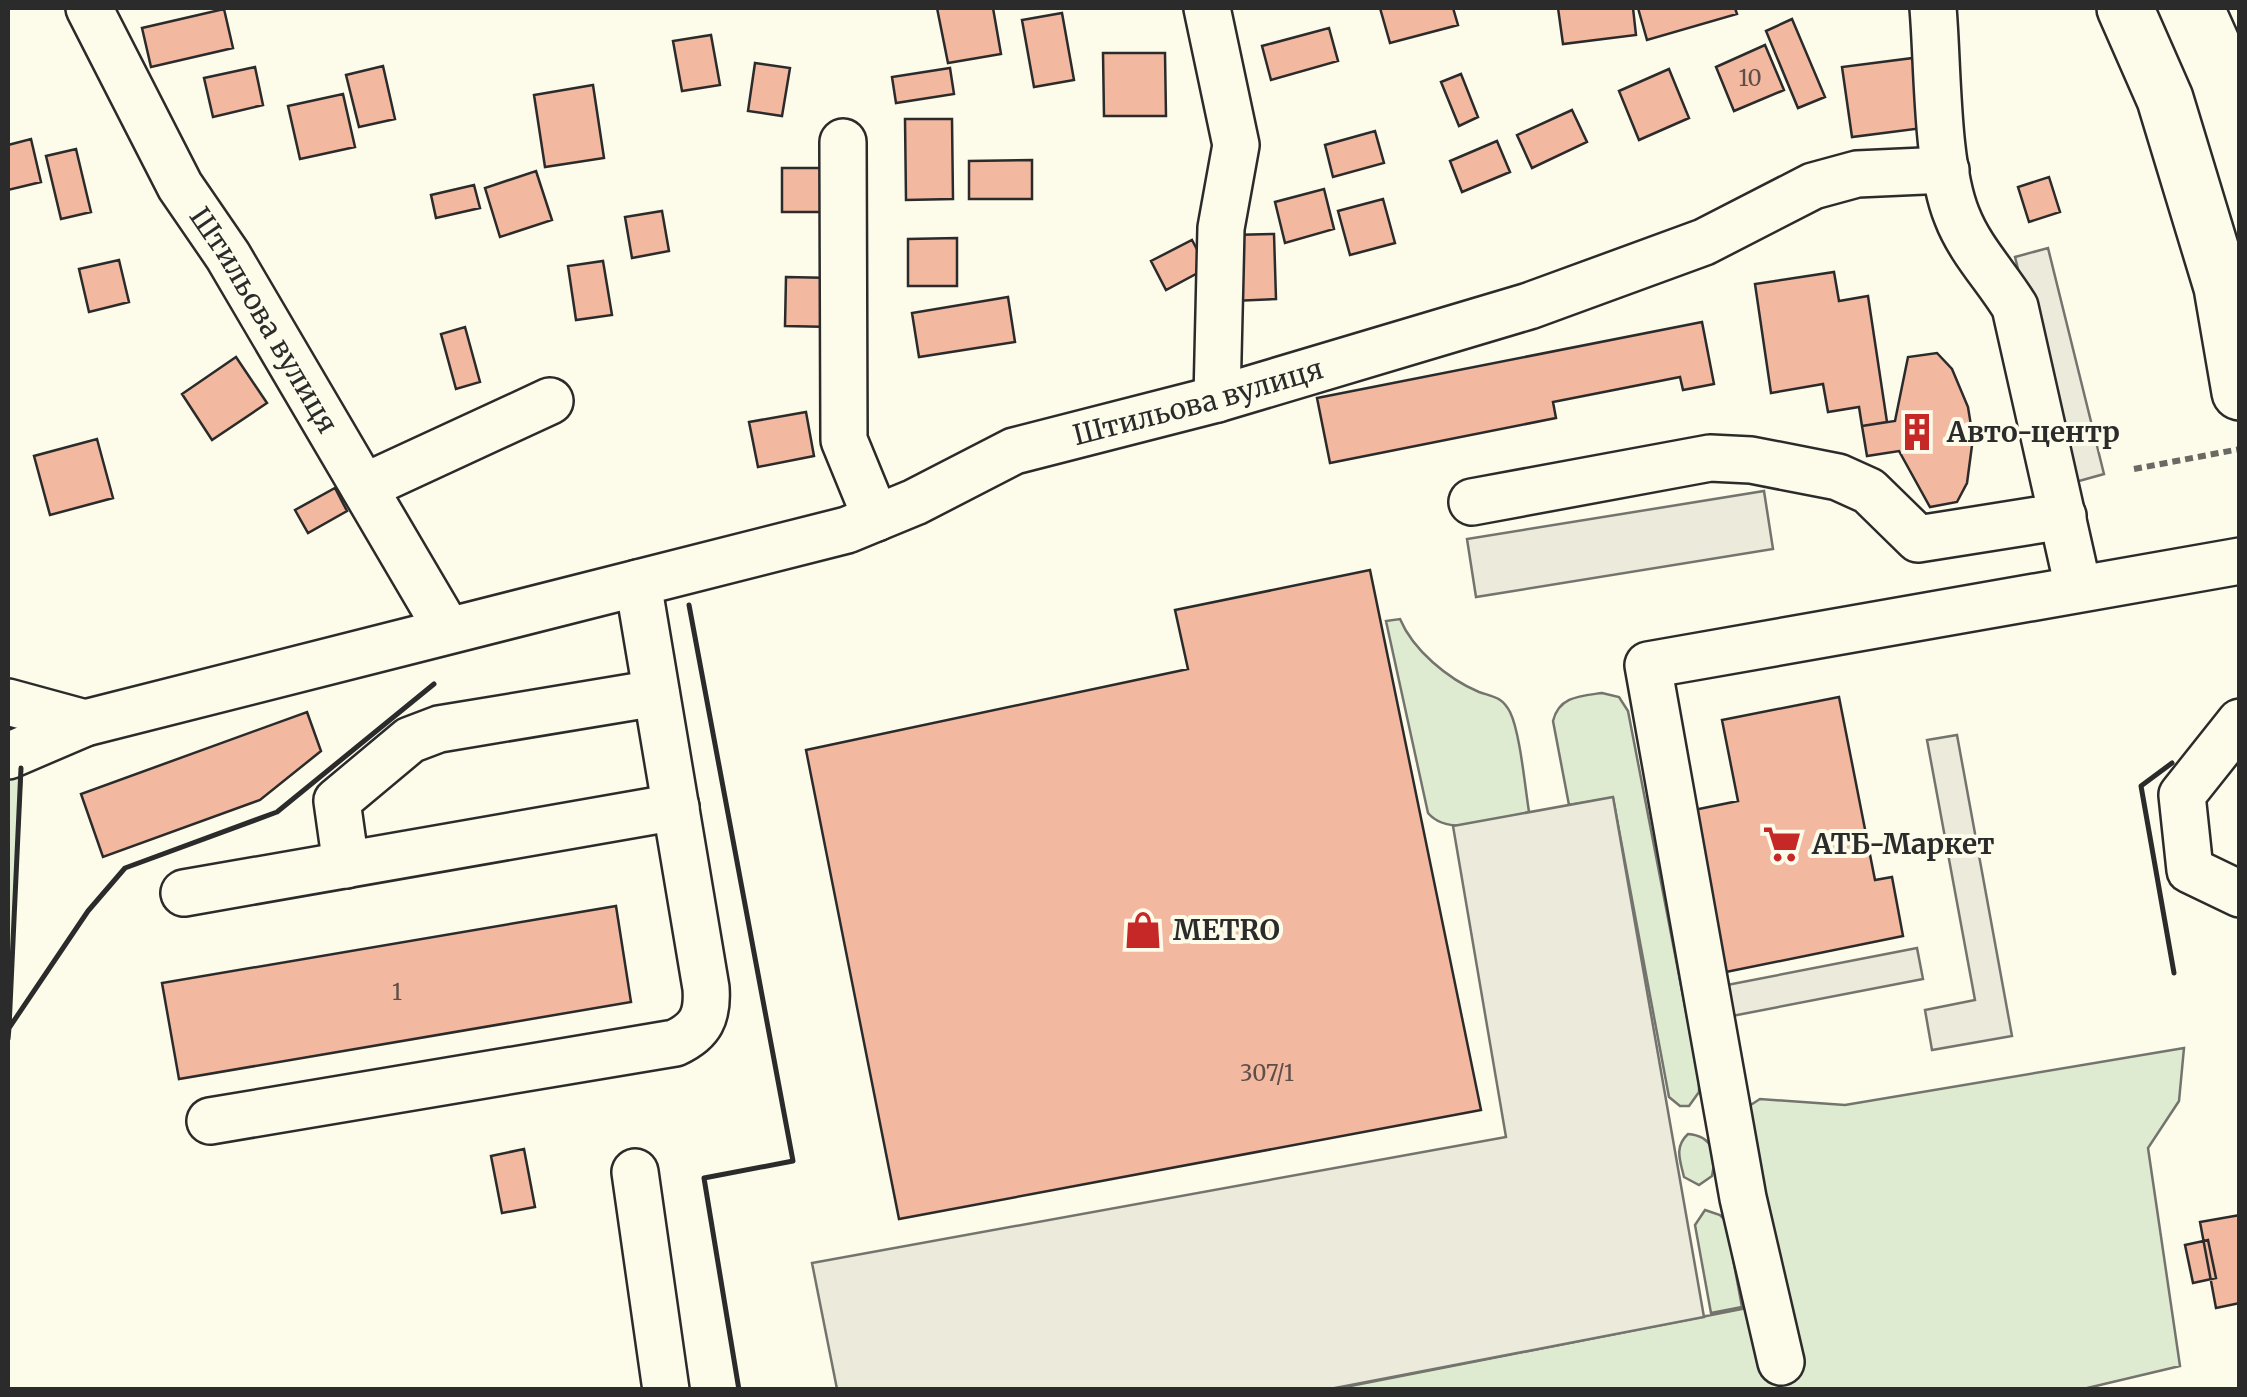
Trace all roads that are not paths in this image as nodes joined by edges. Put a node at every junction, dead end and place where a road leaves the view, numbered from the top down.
1 (89, 8) edge
2 (1207, 8) edge
3 (1933, 8) edge
4 (2125, 8) edge
5 (842, 142) dead end
6 (1946, 170) junction
7 (2240, 392) edge
8 (1217, 399) junction
9 (550, 401) dead end
10 (364, 487) junction
11 (1472, 502) dead end
12 (2062, 516) junction
13 (876, 518) junction
14 (2240, 561) edge
15 (638, 584) junction
16 (2078, 587) junction
17 (447, 629) junction
18 (656, 693) junction
19 (8, 702) edge
20 (2240, 722) edge
21 (85, 723) junction
22 (8, 756) edge
23 (676, 807) junction
24 (346, 865) junction
25 (184, 893) dead end
26 (2240, 894) edge
27 (210, 1120) dead end
28 (635, 1172) dead end
29 (1781, 1362) dead end
30 (666, 1390) edge

1 - 10 street, Штильова вулиця
2 - 8 street
3 - 6 street
4 - 7 main road
5 - 13 street
6 - 8 street, Штильова вулиця
6 - 12 street
8 - 13 street, Штильова вулиця
9 - 10 street
10 - 17 street, Штильова вулиця
11 - 12 street
12 - 16 street
13 - 15 street, Штильова вулиця
14 - 16 street
15 - 17 street, Штильова вулиця
15 - 18 street
16 - 29 street
17 - 21 street, Штильова вулиця
18 - 23 street
18 - 24 street
19 - 21 street
20 - 26 street
21 - 22 street, Штильова вулиця
23 - 24 street
23 - 27 street
24 - 25 street
28 - 30 street

